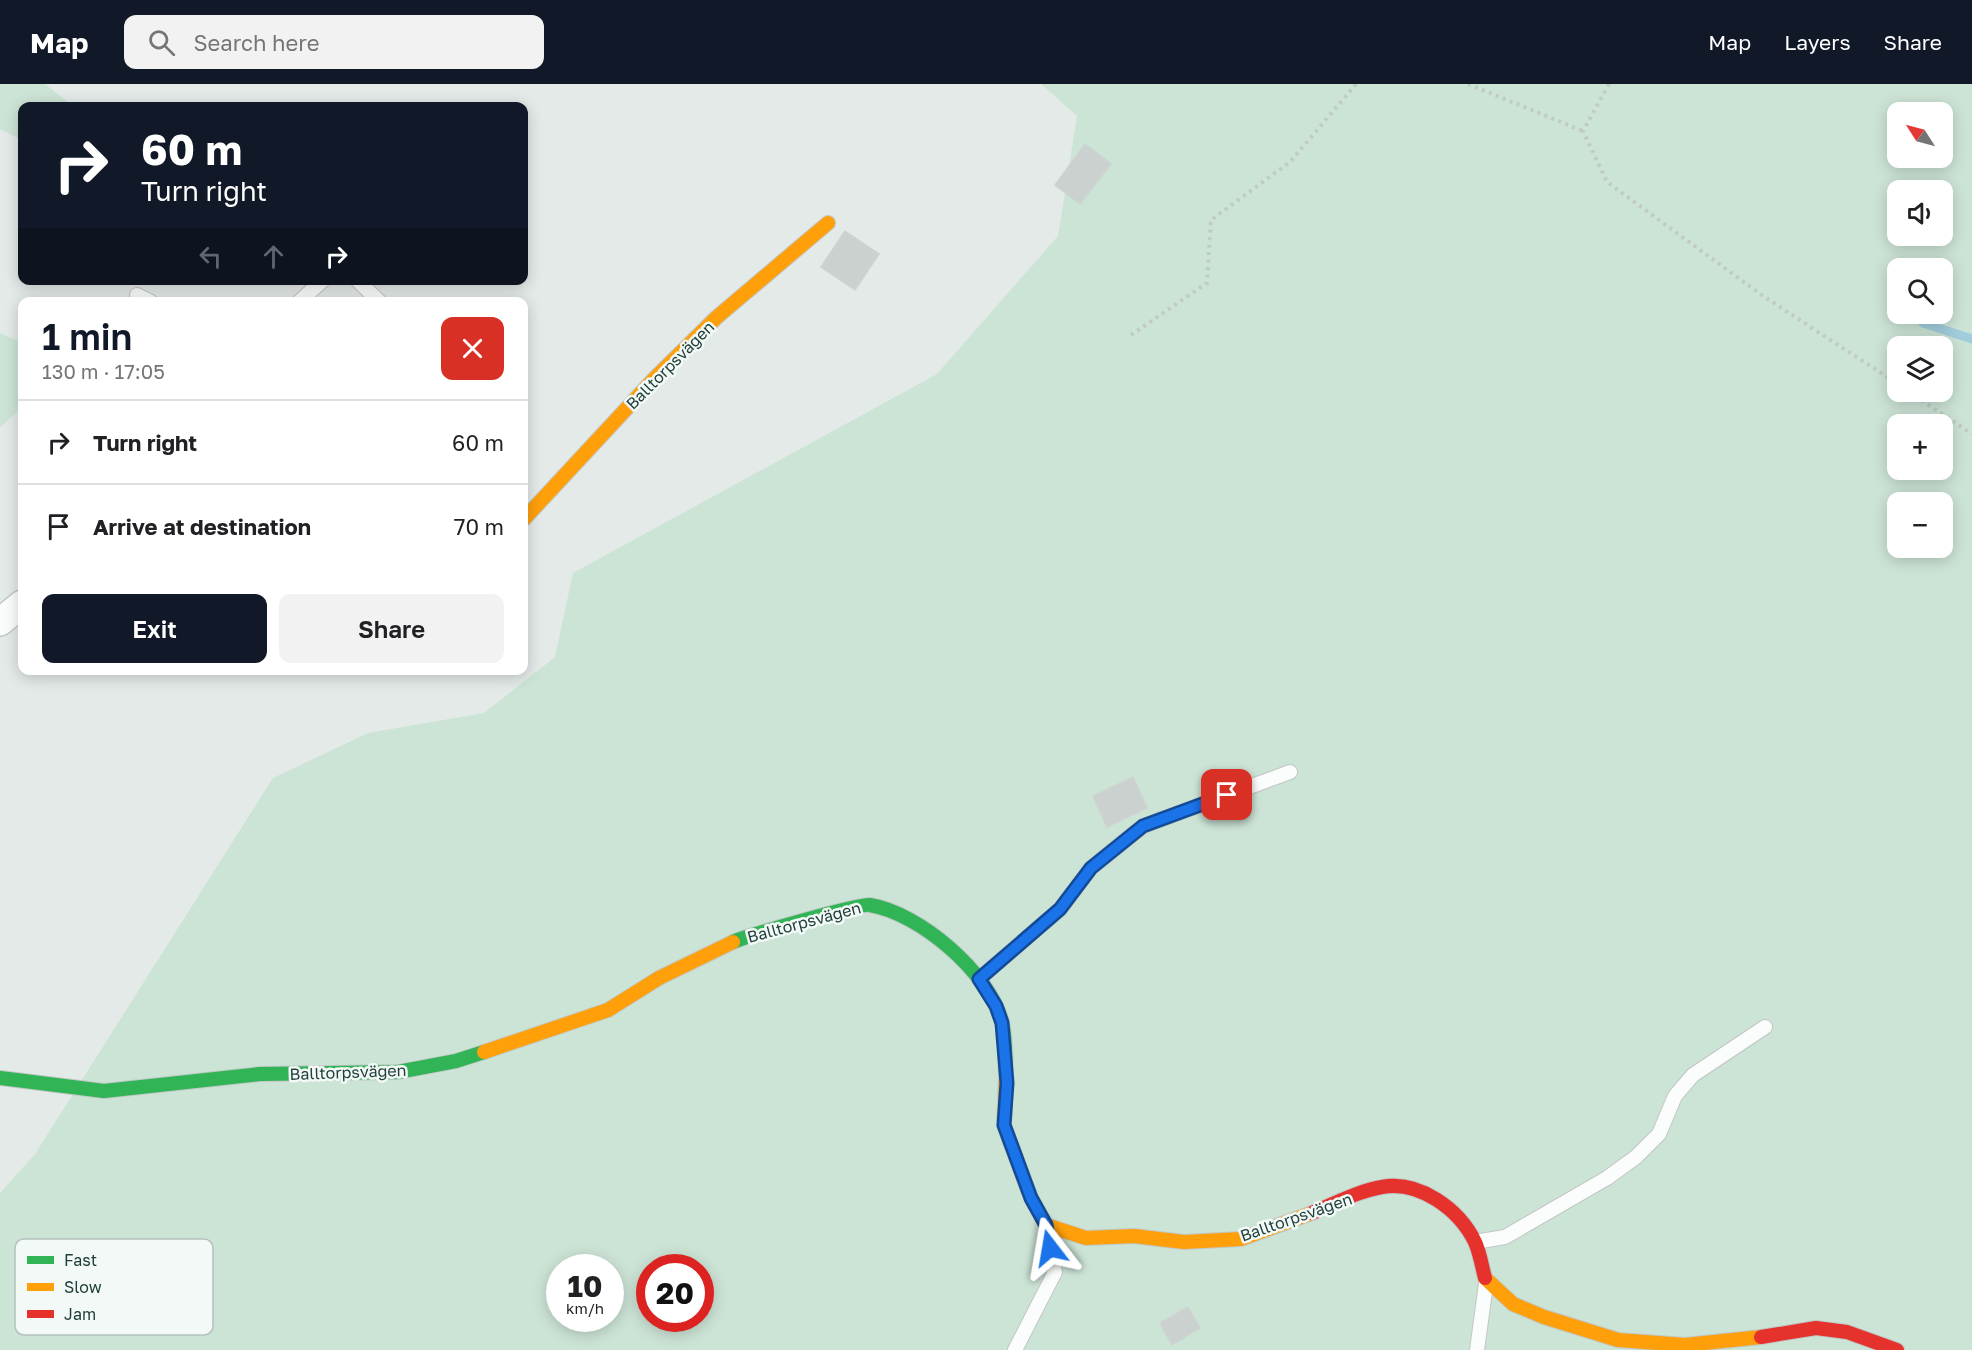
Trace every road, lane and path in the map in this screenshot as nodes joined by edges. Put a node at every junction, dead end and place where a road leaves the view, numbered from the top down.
1 (1356, 84) edge
2 (1468, 84) edge
3 (1610, 84) edge
4 (1583, 131) junction
5 (828, 224) dead end
6 (318, 285) edge
7 (362, 285) edge
8 (137, 295) dead end
9 (141, 297) edge
10 (304, 297) edge
11 (375, 297) edge
12 (1131, 335) dead end
13 (1887, 377) edge
14 (1924, 402) edge
15 (1972, 434) edge
16 (528, 515) edge
17 (18, 606) edge
18 (0, 622) edge
19 (1290, 772) dead end
20 (979, 979) junction
21 (1765, 1027) dead end
22 (0, 1078) edge
23 (1046, 1225) junction
24 (1475, 1242) junction
25 (1486, 1281) junction
26 (1015, 1350) edge
27 (1477, 1350) edge
28 (1897, 1350) edge

1 - 12 path
2 - 4 path
3 - 4 path
4 - 13 path
5 - 16 street, Balltorpsvägen
6 - 10 lane
7 - 11 lane
8 - 9 lane
14 - 15 path
17 - 18 street
19 - 20 lane
20 - 22 street, Balltorpsvägen
20 - 23 street, Balltorpsvägen
21 - 24 lane
23 - 24 street, Balltorpsvägen
23 - 26 lane
24 - 25 street, Balltorpsvägen
25 - 27 lane
25 - 28 street

